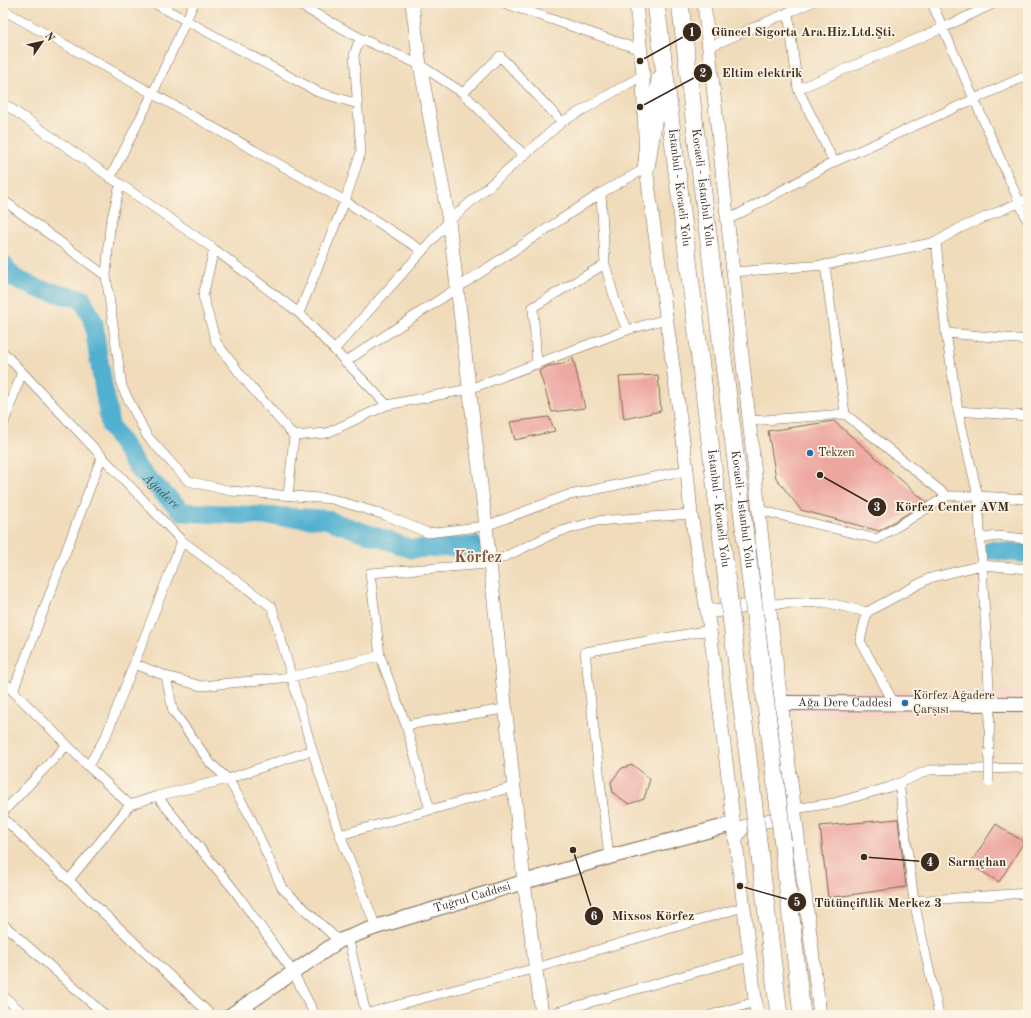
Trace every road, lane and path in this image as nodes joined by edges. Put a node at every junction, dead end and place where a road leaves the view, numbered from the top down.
1 (154, 3) edge
2 (194, 3) edge
3 (296, 3) edge
4 (412, 3) edge
5 (504, 3) edge
6 (636, 3) edge
7 (656, 3) edge
8 (680, 3) edge
9 (684, 3) edge
10 (704, 3) edge
11 (810, 3) edge
12 (932, 3) edge
13 (995, 3) edge
14 (3, 10) edge
15 (788, 12) junction
16 (186, 21) junction
17 (943, 28) junction
18 (683, 31) junction
19 (360, 38) junction
20 (709, 47) junction
21 (641, 50) junction
22 (663, 59) junction
23 (420, 64) junction
24 (643, 74) junction
25 (1028, 75) edge
26 (798, 89) junction
27 (153, 92) junction
28 (463, 93) junction
29 (974, 99) junction
30 (3, 103) edge
31 (358, 104) junction
32 (562, 122) junction
33 (524, 155) junction
34 (834, 162) junction
35 (646, 168) junction
36 (110, 178) junction
37 (120, 185) junction
38 (601, 193) junction
39 (3, 200) edge
40 (345, 201) junction
41 (1024, 201) edge
42 (449, 221) junction
43 (726, 221) junction
44 (1028, 222) edge
45 (936, 242) junction
46 (214, 249) junction
47 (422, 250) junction
48 (605, 264) junction
49 (825, 265) junction
50 (733, 272) junction
51 (106, 276) junction
52 (457, 286) junction
53 (300, 313) junction
54 (666, 319) junction
55 (628, 330) junction
56 (946, 333) junction
57 (1028, 340) edge
58 (335, 349) junction
59 (3, 352) edge
60 (345, 362) junction
61 (537, 364) junction
62 (22, 372) junction
63 (469, 389) junction
64 (386, 405) junction
65 (958, 411) junction
66 (846, 414) junction
67 (1028, 416) edge
68 (750, 421) junction
69 (3, 425) edge
70 (294, 436) junction
71 (102, 456) junction
72 (687, 470) junction
73 (288, 496) junction
74 (948, 496) junction
75 (978, 496) junction
76 (1028, 499) edge
77 (759, 510) junction
78 (691, 514) junction
79 (486, 526) junction
80 (981, 539) junction
81 (1028, 539) edge
82 (182, 541) junction
83 (489, 564) junction
84 (982, 565) junction
85 (1028, 569) edge
86 (769, 604) junction
87 (707, 612) junction
88 (867, 612) junction
89 (710, 630) junction
90 (380, 656) junction
91 (135, 664) junction
92 (166, 676) junction
93 (292, 677) junction
94 (3, 681) edge
95 (13, 691) junction
96 (781, 703) junction
97 (894, 703) junction
98 (990, 704) junction
99 (1028, 704) edge
100 (504, 709) junction
101 (406, 725) junction
102 (66, 745) junction
103 (312, 750) junction
104 (88, 766) junction
105 (1028, 768) edge
106 (228, 779) junction
107 (989, 782) dead end
108 (899, 783) junction
109 (512, 787) junction
110 (157, 796) junction
111 (130, 805) junction
112 (430, 810) junction
113 (794, 810) junction
114 (3, 812) edge
115 (3, 818) edge
116 (733, 824) junction
117 (796, 827) junction
118 (340, 835) junction
119 (735, 840) junction
120 (609, 857) junction
121 (69, 880) junction
122 (524, 882) junction
123 (1028, 893) edge
124 (914, 901) junction
125 (743, 907) junction
126 (3, 924) edge
127 (376, 927) junction
128 (343, 939) junction
129 (749, 957) junction
130 (536, 968) junction
131 (293, 972) junction
132 (3, 996) edge
133 (756, 1009) edge
134 (391, 1011) edge
135 (25, 1015) edge
136 (105, 1015) edge
137 (211, 1015) edge
138 (231, 1015) edge
139 (315, 1015) edge
140 (542, 1015) edge
141 (546, 1015) edge
142 (711, 1015) edge
143 (779, 1015) edge
144 (802, 1015) edge
145 (820, 1015) edge
146 (939, 1015) edge

1 - 16 street
2 - 16 street
3 - 19 street
4 - 23 main road
5 - 21 street
6 - 21 main road
7 - 22 highway, İstanbul - Kocaeli Yolu
8 - 18 highway, Kocaeli - İstanbul Yolu
9 - 18 highway
10 - 20 main road
11 - 15 street
12 - 17 street
13 - 17 street
14 - 27 street
15 - 20 street
15 - 26 street
16 - 27 street
16 - 31 street
17 - 26 street
17 - 29 street
18 - 144 highway, Kocaeli - İstanbul Yolu, bridge
19 - 23 street
19 - 31 street
20 - 43 main road
21 - 24 main road
22 - 35 highway
22 - 143 highway, İstanbul - Kocaeli Yolu, bridge
23 - 28 street
23 - 42 main road
24 - 32 street
24 - 35 main road
25 - 29 street
26 - 34 street
27 - 36 street
27 - 40 street
28 - 32 street
28 - 33 street
29 - 34 street
29 - 41 street
30 - 36 street
31 - 40 street
32 - 33 street
33 - 42 street
34 - 43 street
35 - 38 street
35 - 54 main road
36 - 37 street
37 - 46 street
37 - 51 street
38 - 48 street
38 - 52 street
39 - 51 street
40 - 47 street
40 - 53 street
41 - 44 street
41 - 45 street
42 - 47 street
42 - 52 main road
43 - 50 main road
45 - 49 street
45 - 56 street
46 - 53 street
46 - 70 street
47 - 58 street
48 - 55 street
48 - 61 street
49 - 50 street
49 - 66 street
50 - 68 main road
51 - 73 street
52 - 60 street
52 - 63 main road
53 - 58 street
54 - 55 street
54 - 72 main road
55 - 61 street
56 - 57 street
56 - 65 street
58 - 60 street
59 - 62 street
60 - 64 street
61 - 63 street
62 - 69 street
62 - 71 street
63 - 64 street
63 - 79 main road
64 - 70 street
65 - 67 street
65 - 75 street
66 - 68 street
66 - 74 street
68 - 77 main road
70 - 73 street
71 - 82 street
71 - 95 street
72 - 78 main road
72 - 79 street
73 - 79 street
74 - 75 street
74 - 77 street
75 - 76 street
75 - 80 street
77 - 86 main road
78 - 83 street
78 - 87 main road
79 - 83 main road
80 - 81 street
80 - 84 street
82 - 91 street
82 - 93 street
83 - 90 street
83 - 100 main road
84 - 85 street
84 - 88 street
84 - 98 street
86 - 87 main road
86 - 88 street
86 - 96 main road
87 - 89 main road
88 - 97 street
89 - 116 main road
89 - 120 street
90 - 93 street
90 - 101 street
91 - 92 street
91 - 104 street
92 - 93 street
92 - 106 street
93 - 103 street
94 - 95 street
95 - 102 street
96 - 97 main road, Ağa Dere Caddesi
96 - 113 main road
97 - 98 main road, Ağa Dere Caddesi
98 - 99 main road, Ağa Dere Caddesi
98 - 107 street, bridge
100 - 101 street
100 - 109 main road
101 - 112 street
102 - 104 street
102 - 114 street
103 - 106 street
103 - 118 street
104 - 111 street
105 - 108 street
106 - 110 street
106 - 128 street
108 - 113 street
108 - 124 street
109 - 112 street
109 - 122 main road
110 - 111 street
110 - 131 street
111 - 121 street
112 - 118 street
113 - 116 main road
113 - 117 main road
115 - 121 street
116 - 119 main road
116 - 120 main road, Tuğrul Caddesi
117 - 119 main road
117 - 145 main road
118 - 127 street
119 - 125 main road
120 - 122 main road, Tuğrul Caddesi
121 - 137 street
122 - 127 main road, Tuğrul Caddesi
122 - 130 main road
123 - 124 street
124 - 146 street
125 - 129 main road
125 - 130 street
126 - 136 street
127 - 128 main road, Tuğrul Caddesi
128 - 131 main road, Tuğrul Caddesi
128 - 134 street
129 - 133 main road
129 - 141 street
130 - 134 street
130 - 140 main road
131 - 138 main road, Tuğrul Caddesi
131 - 139 street
132 - 135 street
133 - 142 street

